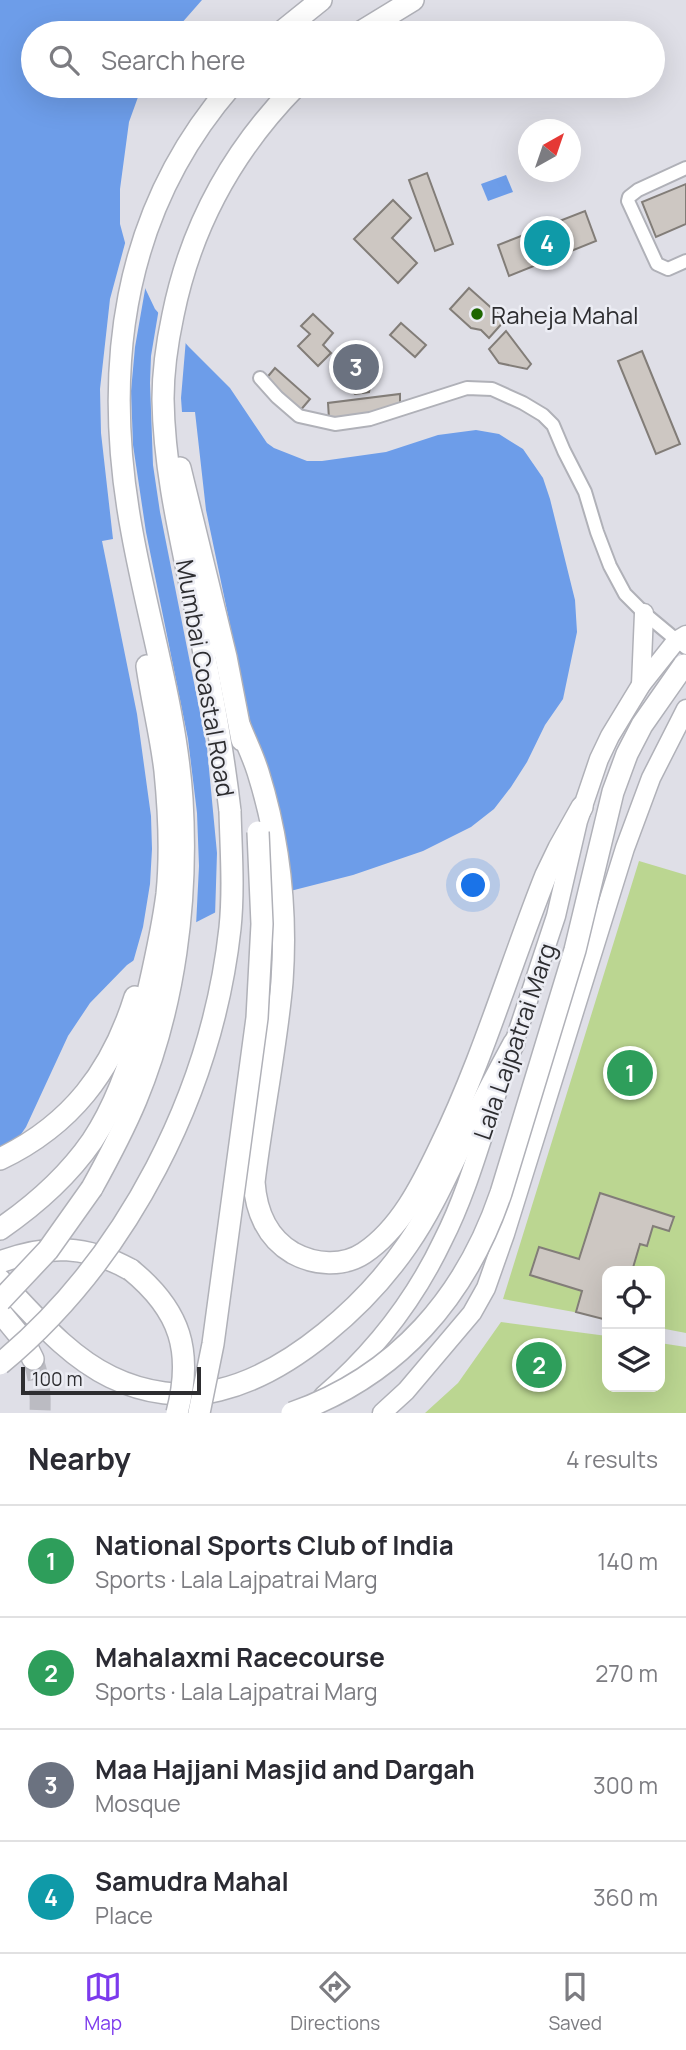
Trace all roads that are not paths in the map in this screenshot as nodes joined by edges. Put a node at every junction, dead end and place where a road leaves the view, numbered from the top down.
1 (321, 0) edge
2 (412, 0) edge
3 (295, 21) edge
4 (378, 21) edge
5 (222, 98) edge
6 (285, 98) edge
7 (686, 168) edge
8 (686, 261) edge
9 (260, 378) dead end
10 (164, 412) junction
11 (131, 532) junction
12 (644, 613) junction
13 (684, 651) edge
14 (641, 685) junction
15 (685, 713) edge
16 (240, 727) junction
17 (582, 807) junction
18 (167, 894) junction
19 (514, 1042) junction
20 (0, 1159) edge
21 (0, 1229) edge
22 (0, 1262) edge
23 (0, 1280) edge
24 (0, 1301) edge
25 (0, 1312) edge
26 (33, 1359) tunnel mouth
27 (0, 1364) edge
28 (177, 1413) edge
29 (199, 1413) edge
30 (292, 1413) edge
31 (302, 1413) edge
32 (382, 1413) edge

1 - 3 highway
2 - 4 highway
5 - 11 highway, Mumbai Coastal Road
6 - 10 highway, Mumbai Coastal Road
7 - 8 street
9 - 12 street
10 - 16 highway
10 - 27 highway, Mumbai Coastal Road, bridge
11 - 18 highway
11 - 24 highway, Mumbai Coastal Road, bridge
12 - 13 street
12 - 14 main road
13 - 14 main road, Lala Lajpatrai Marg
13 - 30 highway, bridge
14 - 17 main road, Lala Lajpatrai Marg
15 - 32 main road, Lala Lajpatrai Marg
16 - 17 highway
16 - 29 highway, bridge
17 - 19 main road, Lala Lajpatrai Marg
18 - 20 highway
18 - 21 highway
19 - 23 highway, bridge
19 - 31 main road, Lala Lajpatrai Marg
22 - 28 highway, bridge
25 - 26 highway

